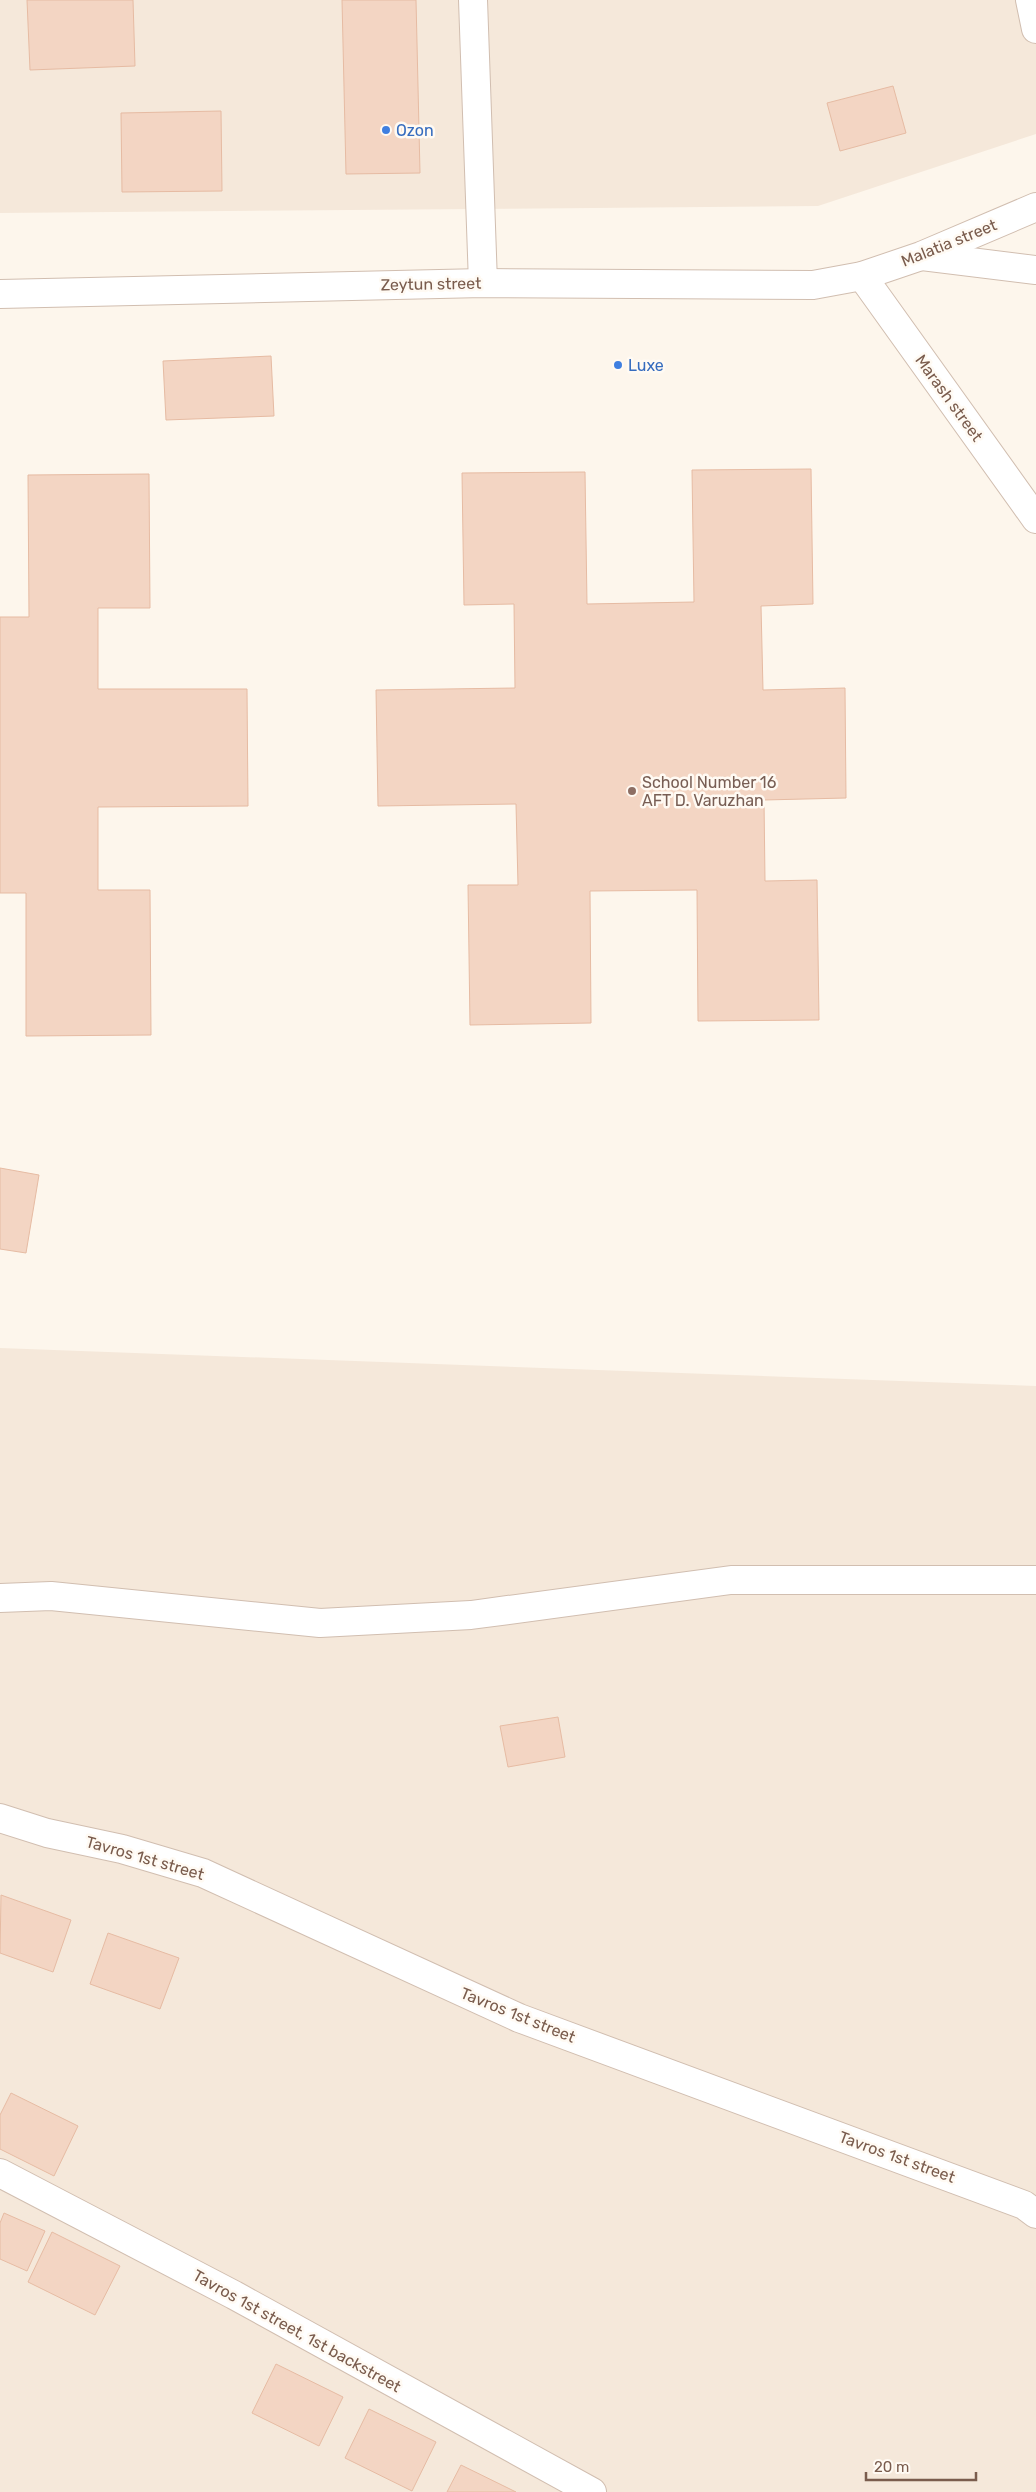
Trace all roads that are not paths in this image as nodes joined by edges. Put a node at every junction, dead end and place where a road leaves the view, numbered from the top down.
1 (473, 0) edge
2 (1030, 0) edge
3 (1036, 29) edge
4 (1036, 207) edge
5 (921, 256) junction
6 (1036, 270) edge
7 (862, 276) junction
8 (483, 283) junction
9 (0, 294) edge
10 (1036, 519) edge
11 (1036, 1580) edge
12 (0, 1598) edge
13 (0, 1818) edge
14 (0, 2173) edge
15 (1036, 2214) edge
16 (592, 2492) edge

1 - 8 street
2 - 3 street
4 - 5 street, Malatia street
5 - 6 street
5 - 7 street, Malatia street
7 - 8 street, Zeytun street
7 - 10 street, Marash street
8 - 9 street, Zeytun street
11 - 12 street
13 - 15 street, Tavros 1st street
14 - 16 street, Tavros 1st street, 1st backstreet

